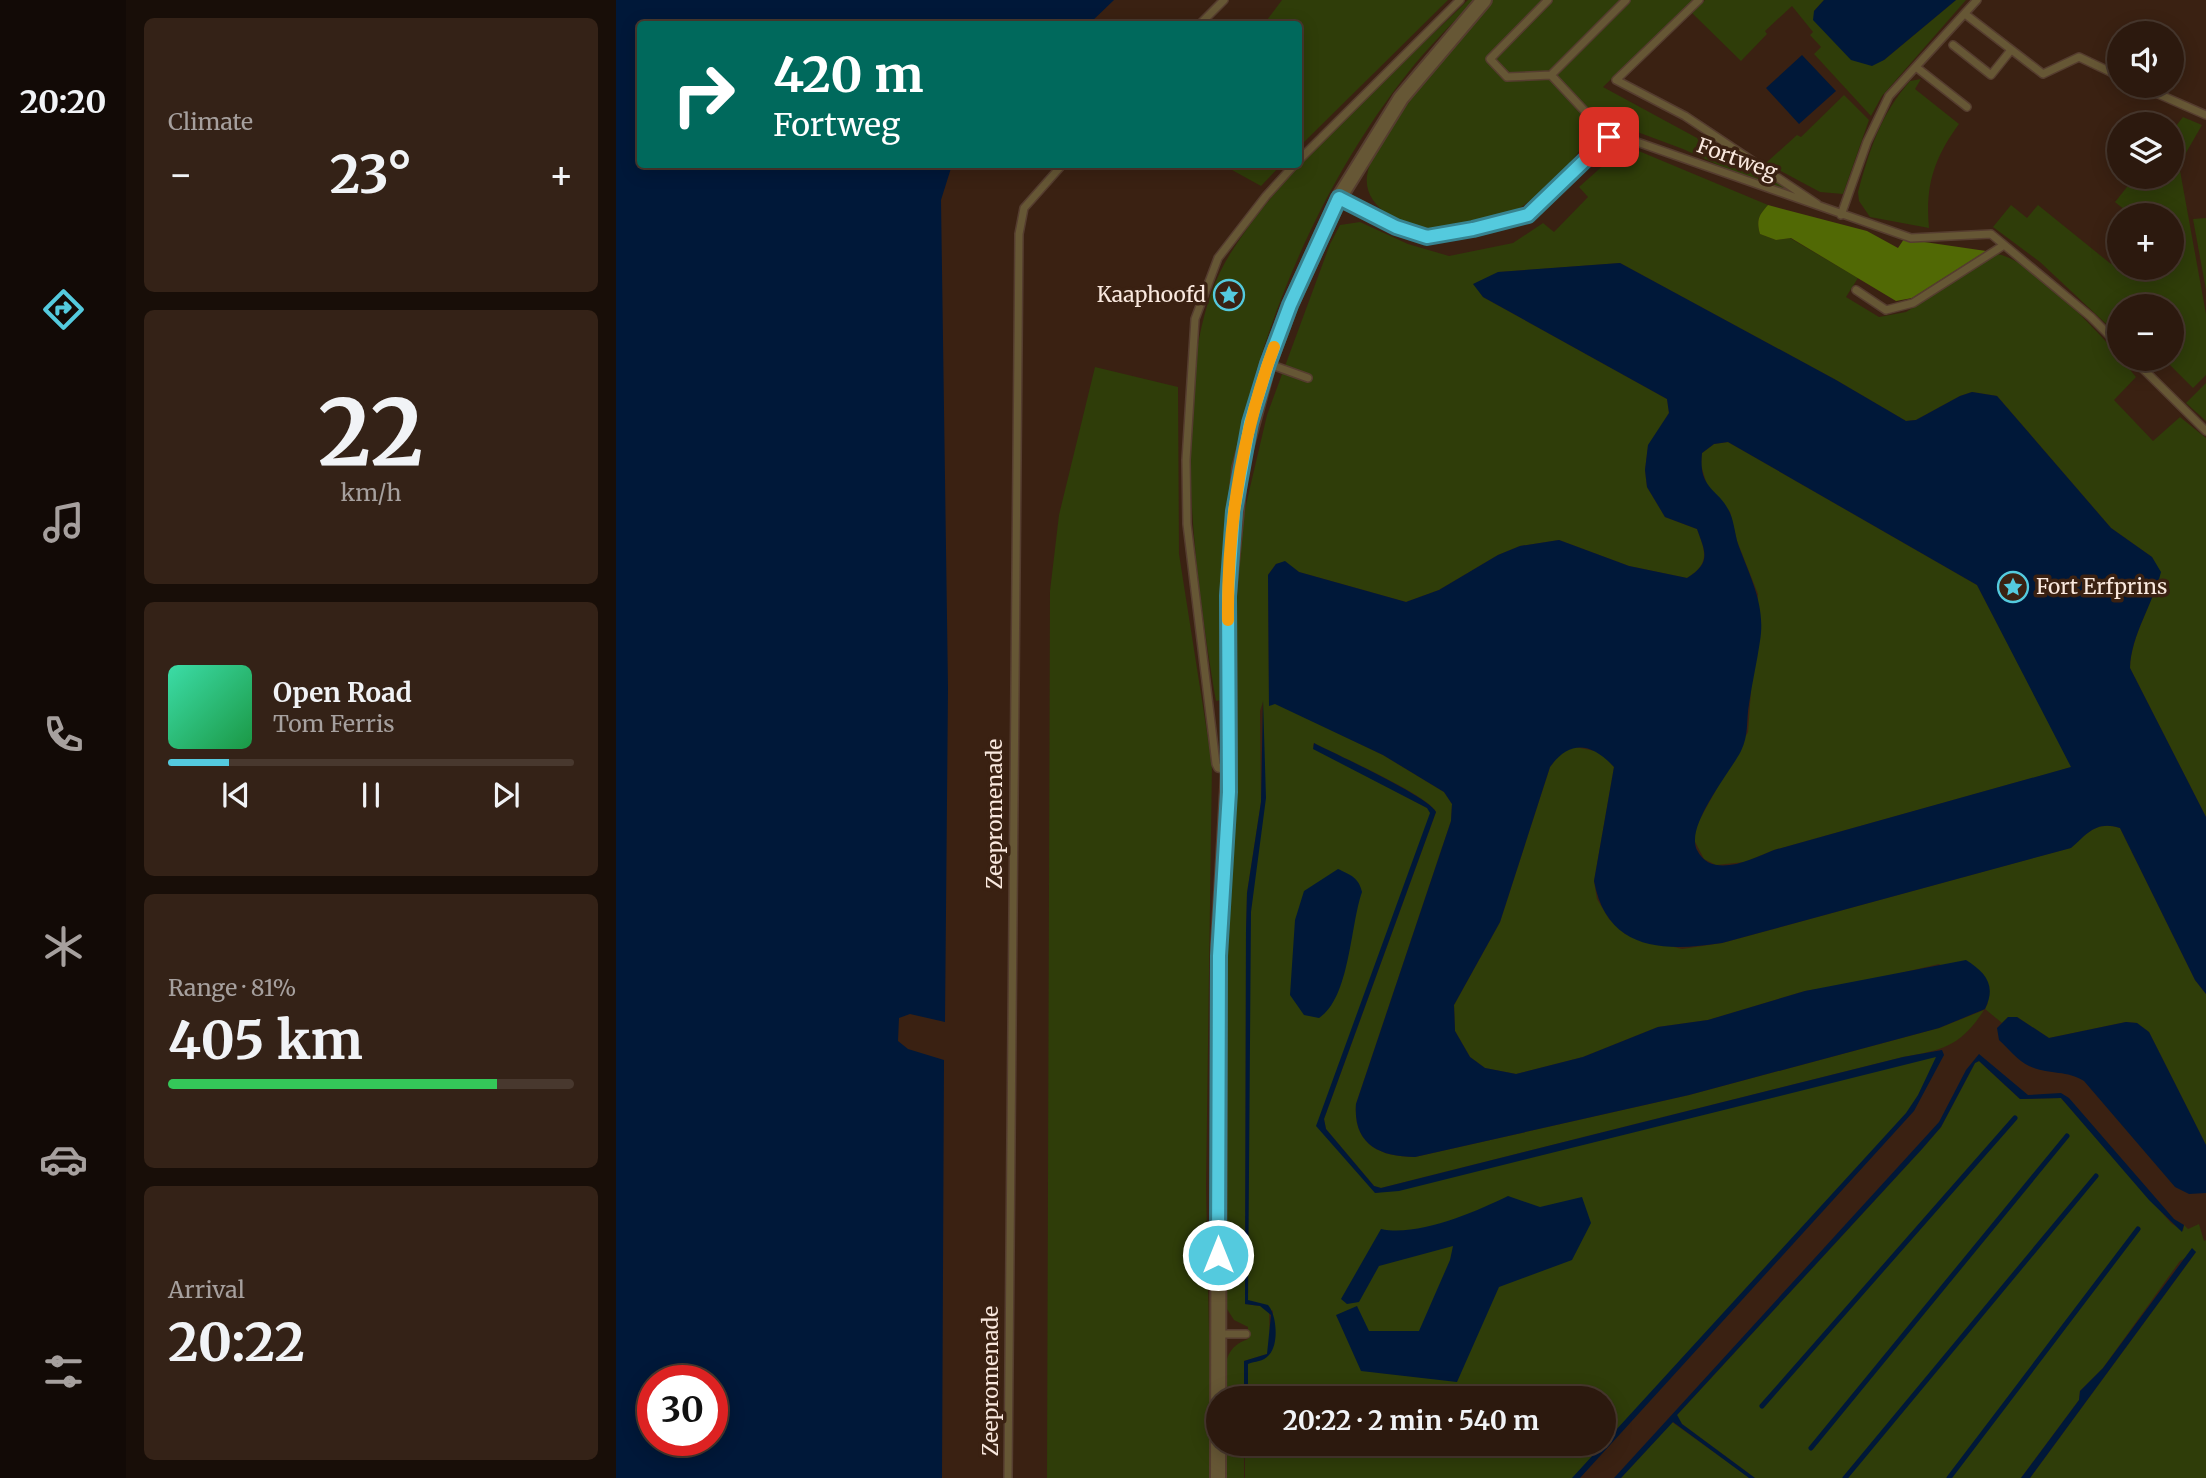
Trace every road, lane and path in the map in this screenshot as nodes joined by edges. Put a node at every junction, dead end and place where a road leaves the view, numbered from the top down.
1 (1224, 0) edge
2 (1460, 0) edge
3 (1484, 0) edge
4 (1548, 0) edge
5 (1626, 0) edge
6 (1699, 0) edge
7 (1977, 0) edge
8 (1965, 14) junction
9 (1203, 21) edge
10 (1953, 45) dead end
11 (2011, 50) junction
12 (1916, 67) junction
13 (2107, 70) edge
14 (1551, 75) junction
15 (2167, 98) edge
16 (1967, 107) dead end
17 (2206, 115) edge
18 (1609, 137) junction
19 (1302, 157) edge
20 (1059, 168) edge
21 (1291, 168) edge
22 (1339, 198) junction
23 (1823, 209) junction
24 (1841, 215) junction
25 (2004, 245) junction
26 (1856, 290) dead end
27 (2107, 333) edge
28 (1268, 364) junction
29 (2145, 371) edge
30 (1307, 378) dead end
31 (2206, 431) edge
32 (1229, 770) junction
33 (1217, 1334) junction
34 (1246, 1334) dead end
35 (1008, 1478) edge
36 (1218, 1478) edge

1 - 9 lane
2 - 19 lane
3 - 22 street
4 - 14 lane
5 - 14 lane
6 - 23 lane
7 - 8 lane
8 - 11 lane
8 - 12 lane
10 - 11 lane
11 - 13 lane
12 - 16 lane
12 - 24 lane
14 - 18 lane
15 - 17 lane
18 - 22 lane
18 - 23 lane, Fortweg
20 - 35 lane, Zeepromenade
21 - 32 lane
22 - 28 street
23 - 24 lane, Fortweg
24 - 25 lane, Fortweg
25 - 26 lane
25 - 27 lane, Fortweg
28 - 30 lane
28 - 32 street
29 - 31 lane
32 - 33 street
33 - 34 lane
33 - 36 street

